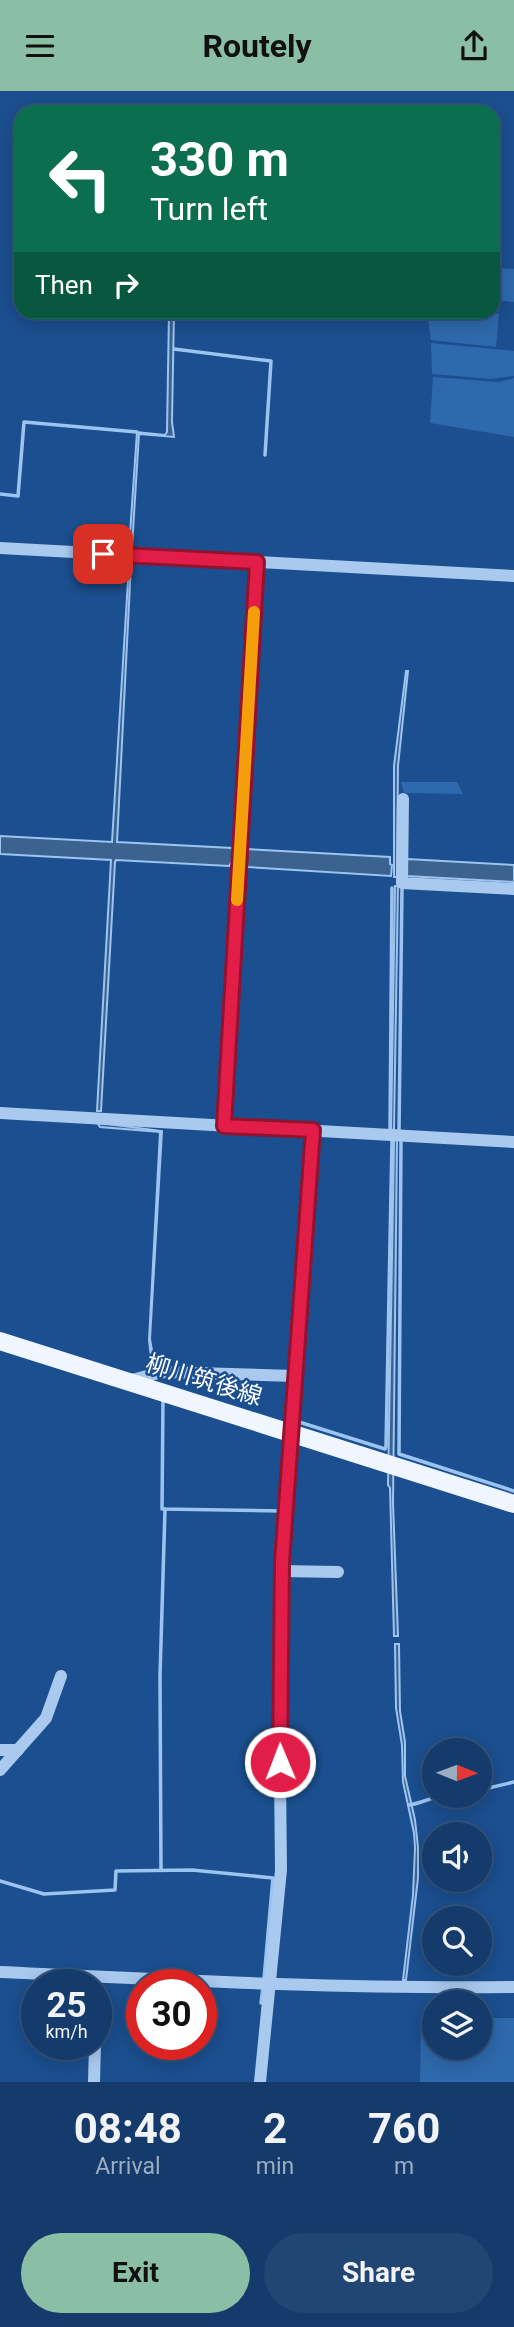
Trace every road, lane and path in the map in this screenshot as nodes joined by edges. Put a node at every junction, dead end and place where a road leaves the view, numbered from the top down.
1 (0, 548) edge
2 (257, 562) junction
3 (514, 576) edge
4 (403, 799) dead end
5 (514, 889) edge
6 (0, 1113) edge
7 (224, 1126) junction
8 (313, 1130) junction
9 (514, 1142) edge
10 (0, 1341) edge
11 (294, 1375) junction
12 (126, 1381) junction
13 (290, 1433) junction
14 (514, 1504) edge
15 (281, 1571) junction
16 (338, 1572) dead end
17 (61, 1676) dead end
18 (0, 1749) edge
19 (18, 1750) junction
20 (0, 1770) edge
21 (0, 1972) edge
22 (21, 1974) edge
23 (112, 1980) edge
24 (271, 1984) junction
25 (514, 1987) edge
26 (95, 2060) edge
27 (94, 2082) edge
28 (260, 2082) edge

1 - 2 street
2 - 3 street
2 - 7 street
4 - 5 street
6 - 7 street
7 - 8 street
8 - 9 street
8 - 11 street
10 - 12 main road, 柳川筑後線
11 - 12 street
11 - 13 street
12 - 13 main road, 柳川筑後線
13 - 14 main road, 柳川筑後線
13 - 15 street
15 - 16 street
15 - 24 street
17 - 19 street
18 - 19 street
19 - 20 street
21 - 22 street
23 - 24 street
24 - 25 street
24 - 28 street
26 - 27 street

